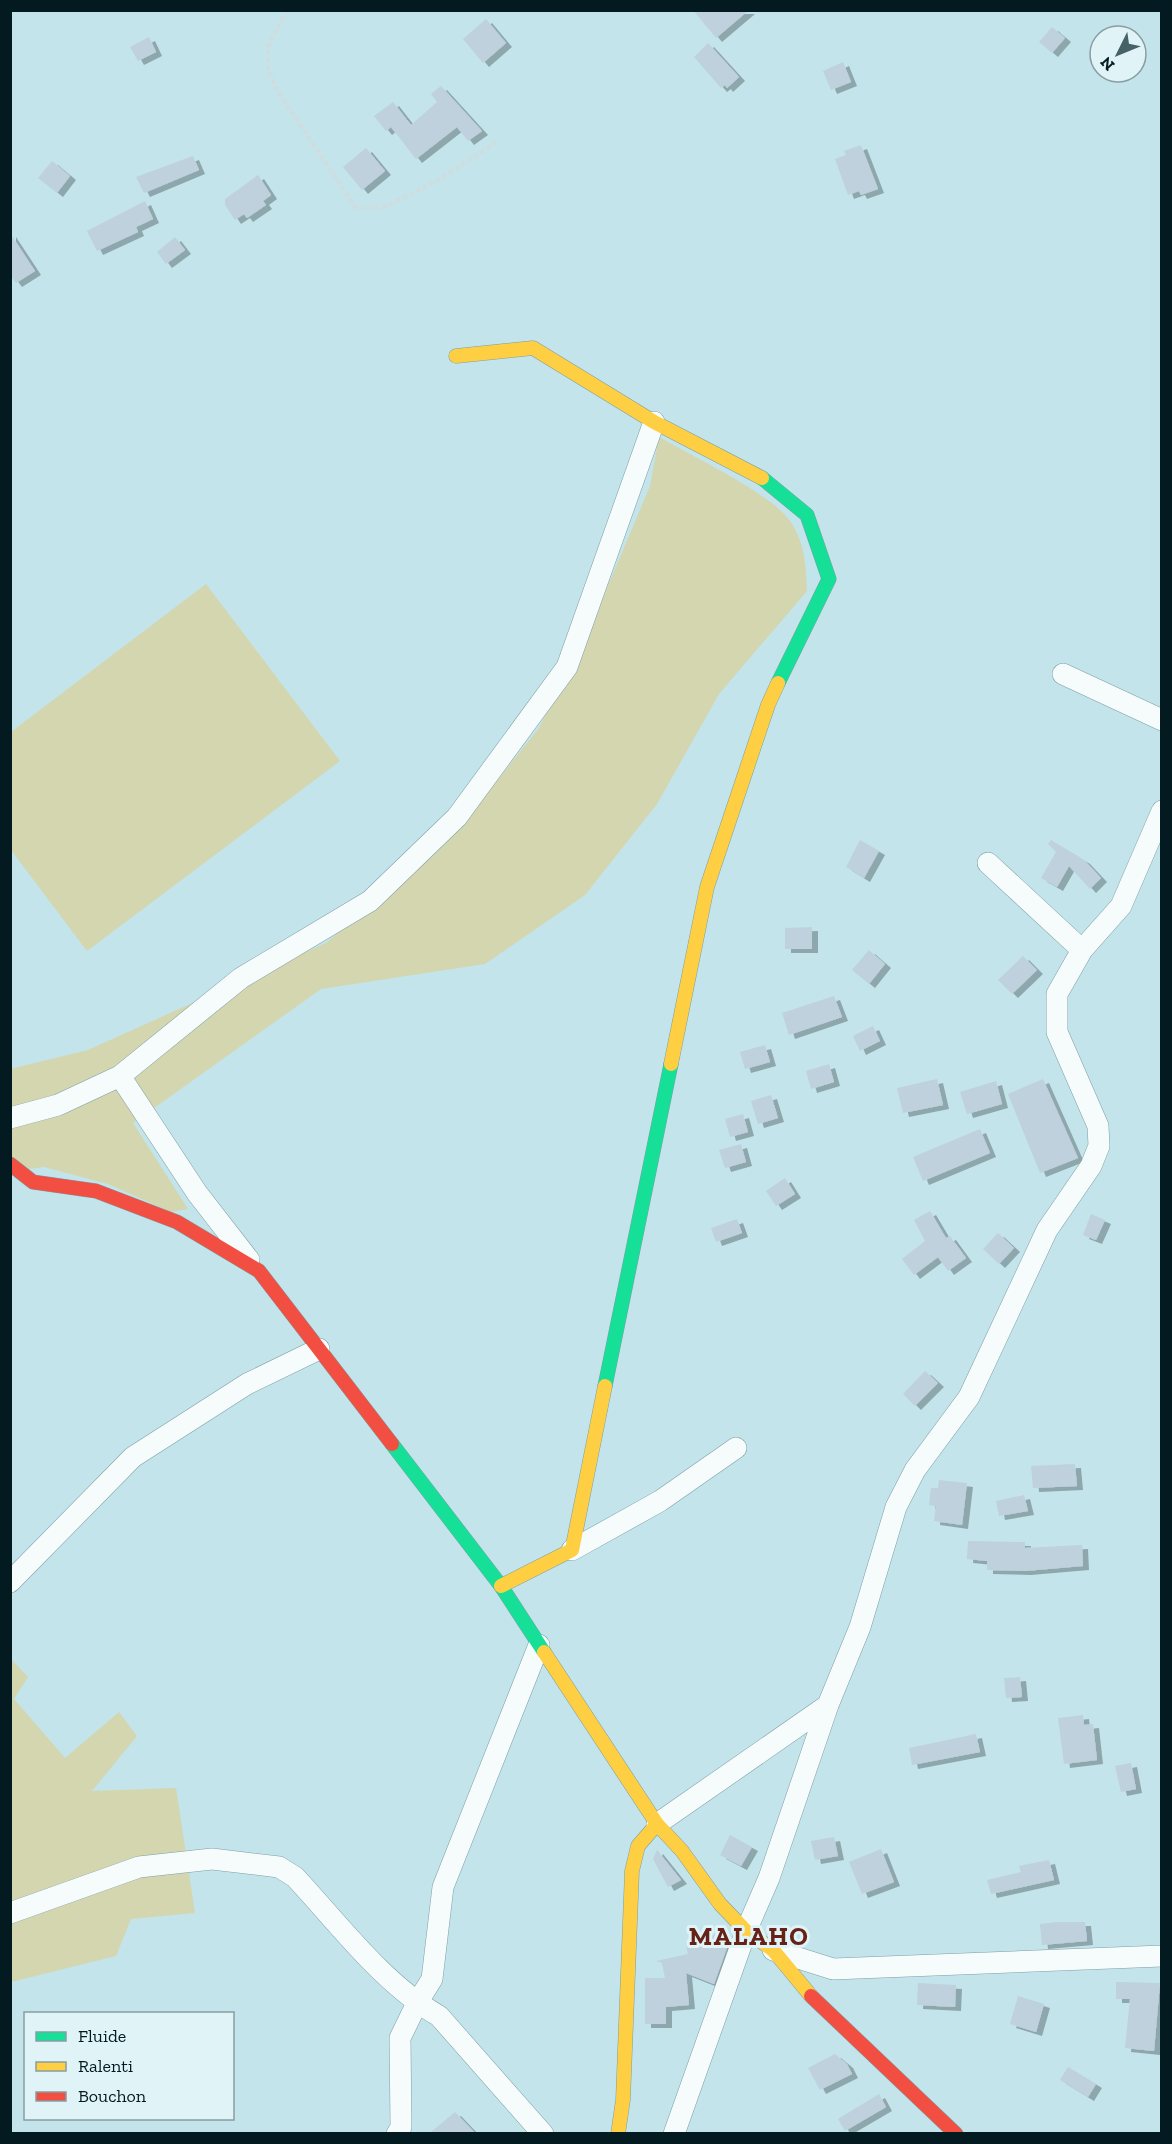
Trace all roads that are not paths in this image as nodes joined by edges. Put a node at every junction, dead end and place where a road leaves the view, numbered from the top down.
1 (456, 356) dead end
2 (654, 422) junction
3 (1063, 674) dead end
4 (1161, 720) edge
5 (1161, 811) edge
6 (988, 863) dead end
7 (1082, 950) junction
8 (120, 1076) junction
9 (10, 1118) edge
10 (10, 1164) edge
11 (33, 1182) junction
12 (10, 1184) edge
13 (259, 1271) junction
14 (319, 1349) junction
15 (736, 1448) dead end
16 (572, 1550) junction
17 (10, 1582) edge
18 (501, 1586) junction
19 (538, 1645) junction
20 (828, 1705) junction
21 (657, 1824) junction
22 (10, 1913) edge
23 (746, 1931) junction
24 (773, 1950) junction
25 (1161, 1956) edge
26 (417, 2003) junction
27 (397, 2133) edge
28 (543, 2133) edge
29 (618, 2133) edge
30 (674, 2133) edge
31 (956, 2133) edge

1 - 2 street
2 - 8 street
2 - 16 street
3 - 4 street
5 - 7 street
6 - 7 street
7 - 20 street
8 - 9 street
8 - 13 street
10 - 11 street
11 - 12 street
11 - 13 street
13 - 14 street
14 - 17 street
14 - 18 street
15 - 16 street
16 - 18 street
18 - 19 street
19 - 21 street
19 - 26 street
20 - 21 street
20 - 23 street
21 - 23 street
21 - 29 street
22 - 26 street
23 - 24 street
23 - 30 street
24 - 25 street
24 - 31 street
26 - 27 street
26 - 28 street

